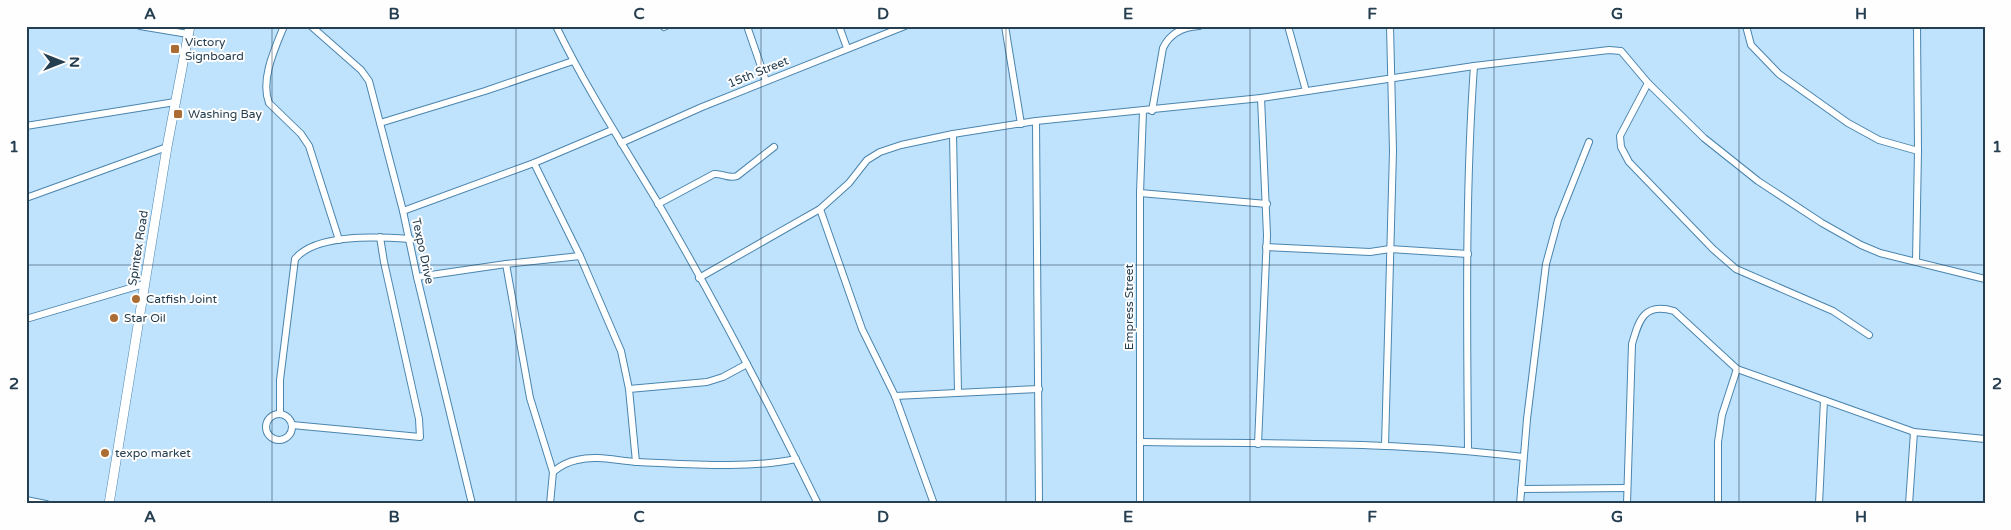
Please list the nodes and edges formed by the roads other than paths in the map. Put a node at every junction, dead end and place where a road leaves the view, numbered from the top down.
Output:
1 (140, 26) edge
2 (284, 26) edge
3 (311, 26) edge
4 (556, 26) edge
5 (748, 26) edge
6 (839, 26) edge
7 (905, 26) edge
8 (1005, 26) edge
9 (1193, 26) edge
10 (1199, 26) edge
11 (1288, 26) edge
12 (1390, 26) edge
13 (1746, 26) edge
14 (1917, 26) edge
15 (189, 30) edge
16 (847, 48) junction
17 (573, 61) junction
18 (1474, 66) junction
19 (1391, 79) junction
20 (766, 80) junction
21 (1648, 83) junction
22 (1306, 91) junction
23 (1262, 98) junction
24 (175, 102) junction
25 (1143, 111) junction
26 (1152, 111) junction
27 (1036, 121) junction
28 (380, 123) junction
29 (1021, 124) junction
30 (26, 126) edge
31 (612, 130) junction
32 (953, 134) junction
33 (1589, 142) dead end
34 (621, 143) junction
35 (167, 147) junction
36 (774, 147) dead end
37 (1918, 151) junction
38 (534, 164) junction
39 (1140, 193) junction
40 (26, 198) edge
41 (658, 204) junction
42 (1267, 204) junction
43 (820, 209) junction
44 (403, 210) junction
45 (380, 237) junction
46 (410, 239) junction
47 (340, 240) junction
48 (1266, 247) junction
49 (1390, 250) junction
50 (1468, 254) junction
51 (580, 256) junction
52 (1916, 262) junction
53 (506, 264) junction
54 (417, 277) junction
55 (699, 278) junction
56 (1985, 279) edge
57 (144, 284) junction
58 (26, 319) edge
59 (1870, 335) dead end
60 (747, 364) junction
61 (1737, 368) junction
62 (629, 388) junction
63 (1039, 389) junction
64 (958, 392) junction
65 (894, 396) junction
66 (1824, 400) junction
67 (280, 413) junction
68 (292, 425) junction
69 (1914, 432) junction
70 (1985, 439) edge
71 (1142, 442) junction
72 (1258, 444) junction
73 (1385, 446) junction
74 (1468, 450) junction
75 (1523, 457) junction
76 (796, 460) junction
77 (636, 462) junction
78 (553, 472) junction
79 (1627, 488) junction
80 (1521, 489) junction
81 (26, 500) edge
82 (46, 504) edge
83 (109, 504) edge
84 (472, 504) edge
85 (550, 504) edge
86 (818, 504) edge
87 (934, 504) edge
88 (1039, 504) edge
89 (1140, 504) edge
90 (1520, 504) edge
91 (1627, 504) edge
92 (1718, 504) edge
93 (1819, 504) edge
94 (1909, 504) edge

1 - 15 street
2 - 47 street
3 - 28 street, Texpo Drive
4 - 17 street
5 - 20 street
6 - 16 street
7 - 16 street, 15th Street
8 - 29 street
9 - 10 street
9 - 26 street
11 - 22 street
12 - 19 street
13 - 37 street
14 - 37 street
15 - 24 main road, Spintex Road
16 - 20 street, 15th Street
17 - 28 street
17 - 31 street
18 - 19 street
18 - 21 street
18 - 50 street
19 - 22 street
19 - 49 street
20 - 34 street, 15th Street
21 - 52 street
21 - 59 street
22 - 23 street
23 - 26 street
23 - 42 street
24 - 30 street
24 - 35 main road, Spintex Road
25 - 26 street
25 - 27 street
25 - 39 street, Empress Street
27 - 29 street
27 - 63 street
28 - 44 street, Texpo Drive
29 - 32 street
31 - 34 street
31 - 38 street
32 - 43 street
32 - 64 street
33 - 75 street
34 - 41 street
35 - 40 street
35 - 57 main road, Spintex Road
36 - 41 street
37 - 52 street
38 - 44 street
38 - 51 street
39 - 42 street
39 - 71 street, Empress Street
41 - 55 street
42 - 48 street
43 - 55 street
43 - 65 street
44 - 46 street, Texpo Drive
45 - 46 street
45 - 47 street
45 - 68 street
46 - 54 street, Texpo Drive
47 - 67 street
48 - 49 street
48 - 72 street
49 - 50 street
49 - 73 street
50 - 74 street
51 - 53 street
51 - 62 street
52 - 56 street
53 - 54 street
53 - 78 street
54 - 84 street, Texpo Drive
55 - 60 street
57 - 58 street
57 - 83 main road, Spintex Road
60 - 62 street
60 - 76 street
61 - 66 street
61 - 79 street
61 - 92 street
62 - 77 street
63 - 64 street
63 - 88 street
64 - 65 street
65 - 87 street
66 - 69 street
66 - 93 street
67 - 68 street
67 - 68 street
69 - 70 street
69 - 94 street
71 - 72 street
71 - 89 street, Empress Street
72 - 73 street
73 - 74 street
74 - 75 street
75 - 80 street
76 - 77 street
76 - 86 street
77 - 78 street
78 - 85 street
79 - 80 street
79 - 91 street
80 - 90 street
81 - 82 street

